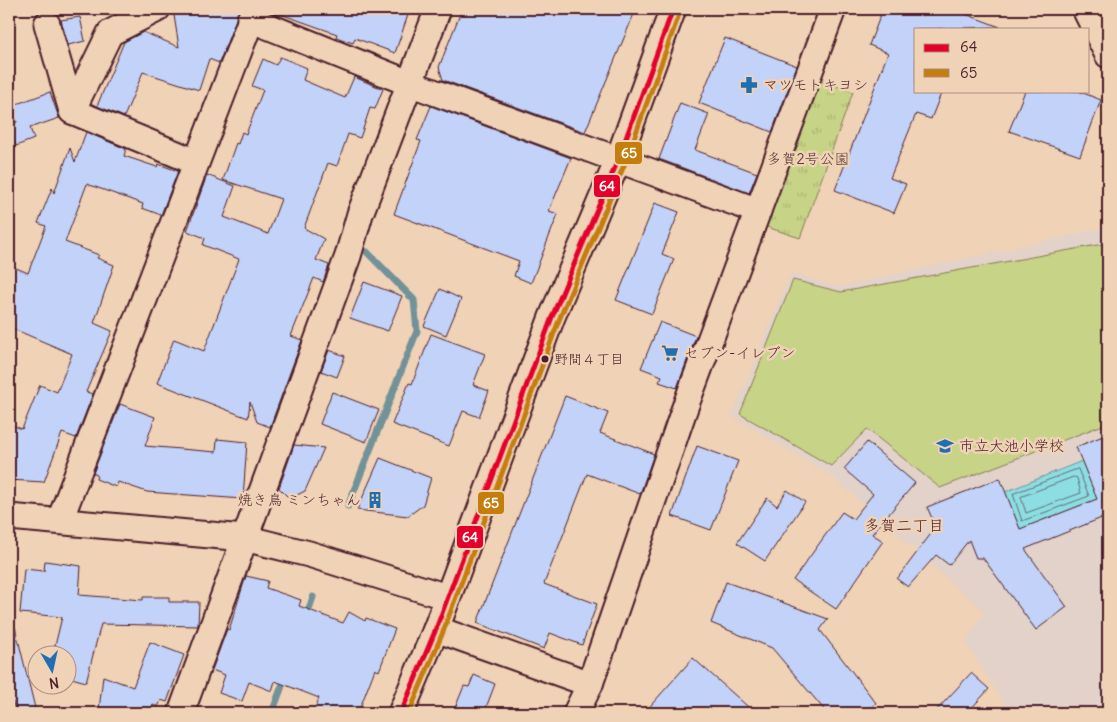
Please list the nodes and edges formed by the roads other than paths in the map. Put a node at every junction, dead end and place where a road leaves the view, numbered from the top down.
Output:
1 (157, 9) edge
2 (438, 9) edge
3 (673, 9) edge
4 (833, 9) edge
5 (1085, 9) edge
6 (252, 14) edge
7 (47, 24) dead end
8 (1108, 54) edge
9 (409, 83) junction
10 (72, 112) junction
11 (618, 160) junction
12 (196, 162) junction
13 (758, 211) junction
14 (9, 517) edge
15 (60, 520) junction
16 (244, 538) junction
17 (447, 597) junction
18 (436, 629) junction
19 (590, 684) junction
20 (181, 713) edge
21 (401, 713) edge
22 (576, 713) edge

1 - 10 street
2 - 9 street
3 - 11 street
4 - 13 street
5 - 8 street
6 - 9 street
6 - 12 street
7 - 10 street
9 - 11 street
9 - 16 street
10 - 12 street
11 - 13 street
11 - 17 street
12 - 15 street
13 - 19 street
14 - 15 street
15 - 16 street
16 - 17 street
16 - 20 street
17 - 18 street
18 - 19 street
18 - 21 street
19 - 22 street

